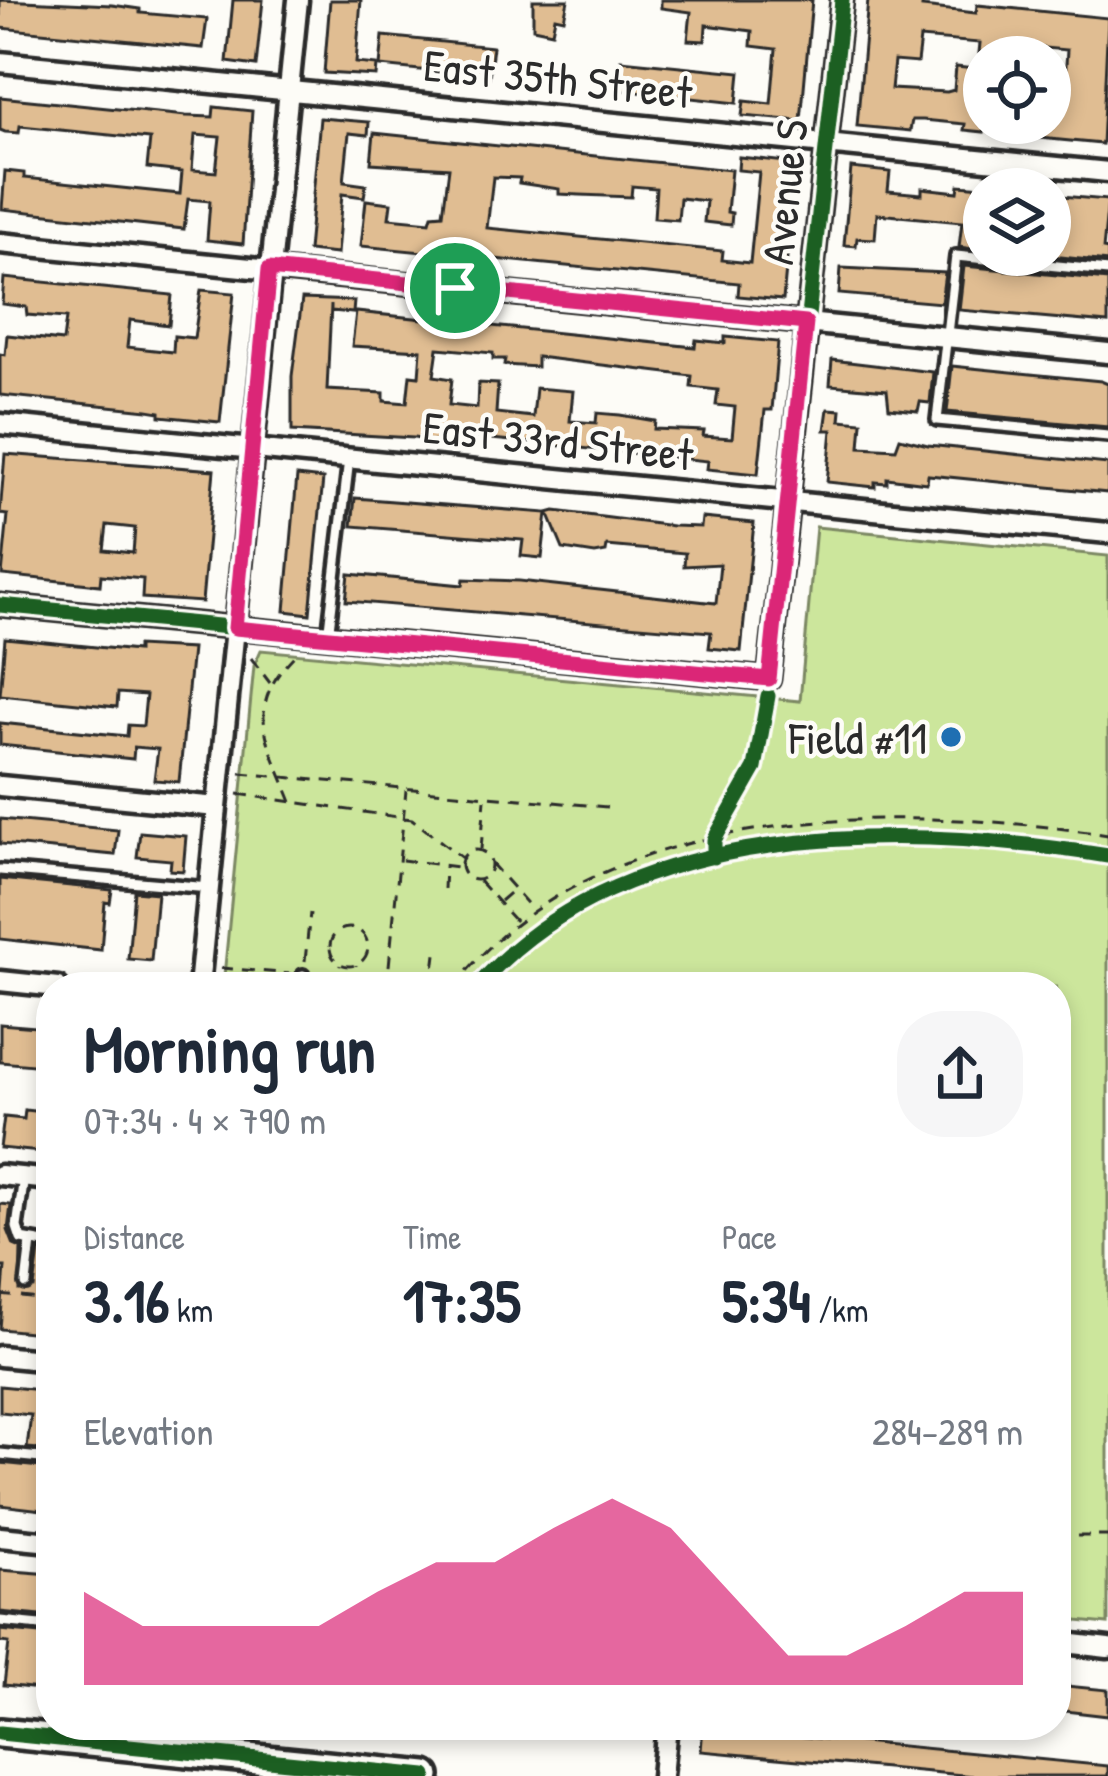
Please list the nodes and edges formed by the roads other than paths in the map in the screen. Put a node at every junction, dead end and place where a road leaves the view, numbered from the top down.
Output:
1 (298, 0) edge
2 (842, 0) edge
3 (0, 62) edge
4 (289, 90) junction
5 (826, 144) junction
6 (1108, 172) edge
7 (0, 243) edge
8 (269, 269) junction
9 (1108, 271) edge
10 (806, 323) junction
11 (944, 337) junction
12 (1108, 352) edge
13 (0, 424) edge
14 (1108, 436) edge
15 (254, 449) junction
16 (349, 459) junction
17 (788, 502) junction
18 (1108, 533) edge
19 (0, 605) edge
20 (235, 628) junction
21 (328, 637) junction
22 (0, 785) edge
23 (217, 807) junction
24 (0, 870) edge
25 (208, 889) junction
26 (200, 972) edge
27 (0, 981) edge
28 (36, 985) edge
29 (0, 1175) edge
30 (24, 1177) junction
31 (36, 1178) edge
32 (31, 1242) junction
33 (36, 1242) edge
34 (26, 1284) dead end
35 (0, 1356) edge
36 (36, 1360) edge
37 (0, 1454) edge
38 (36, 1458) edge
39 (0, 1538) edge
40 (36, 1541) edge
41 (0, 1621) edge
42 (36, 1625) edge
43 (1071, 1644) edge
44 (1108, 1648) edge
45 (0, 1732) edge
46 (36, 1733) edge
47 (146, 1740) edge
48 (666, 1740) edge
49 (288, 1770) edge
50 (426, 1776) edge
51 (662, 1776) edge

1 - 4 street
2 - 5 street, Avenue S
3 - 4 street, East 35th Street
4 - 5 street, East 35th Street
4 - 8 street
5 - 6 street, East 35th Street
5 - 10 street, Avenue S
7 - 8 street
8 - 10 street
8 - 15 street
9 - 11 lane
10 - 11 street
10 - 17 street, Avenue S
11 - 12 street
11 - 14 lane
13 - 15 street, East 33rd Street
15 - 16 street, East 33rd Street
15 - 20 street
16 - 17 street, East 33rd Street
16 - 21 lane
17 - 18 street, East 33rd Street
17 - 21 street, Avenue S
19 - 20 street
20 - 21 street
20 - 23 street
22 - 23 street
23 - 25 street
24 - 25 lane
25 - 26 street
27 - 28 street
29 - 30 street
30 - 31 street
30 - 32 lane
32 - 33 lane
32 - 34 lane
35 - 36 street
37 - 38 lane
39 - 40 street
41 - 42 lane
43 - 44 street
45 - 46 main road
47 - 49 main road
48 - 51 street
49 - 50 main road

